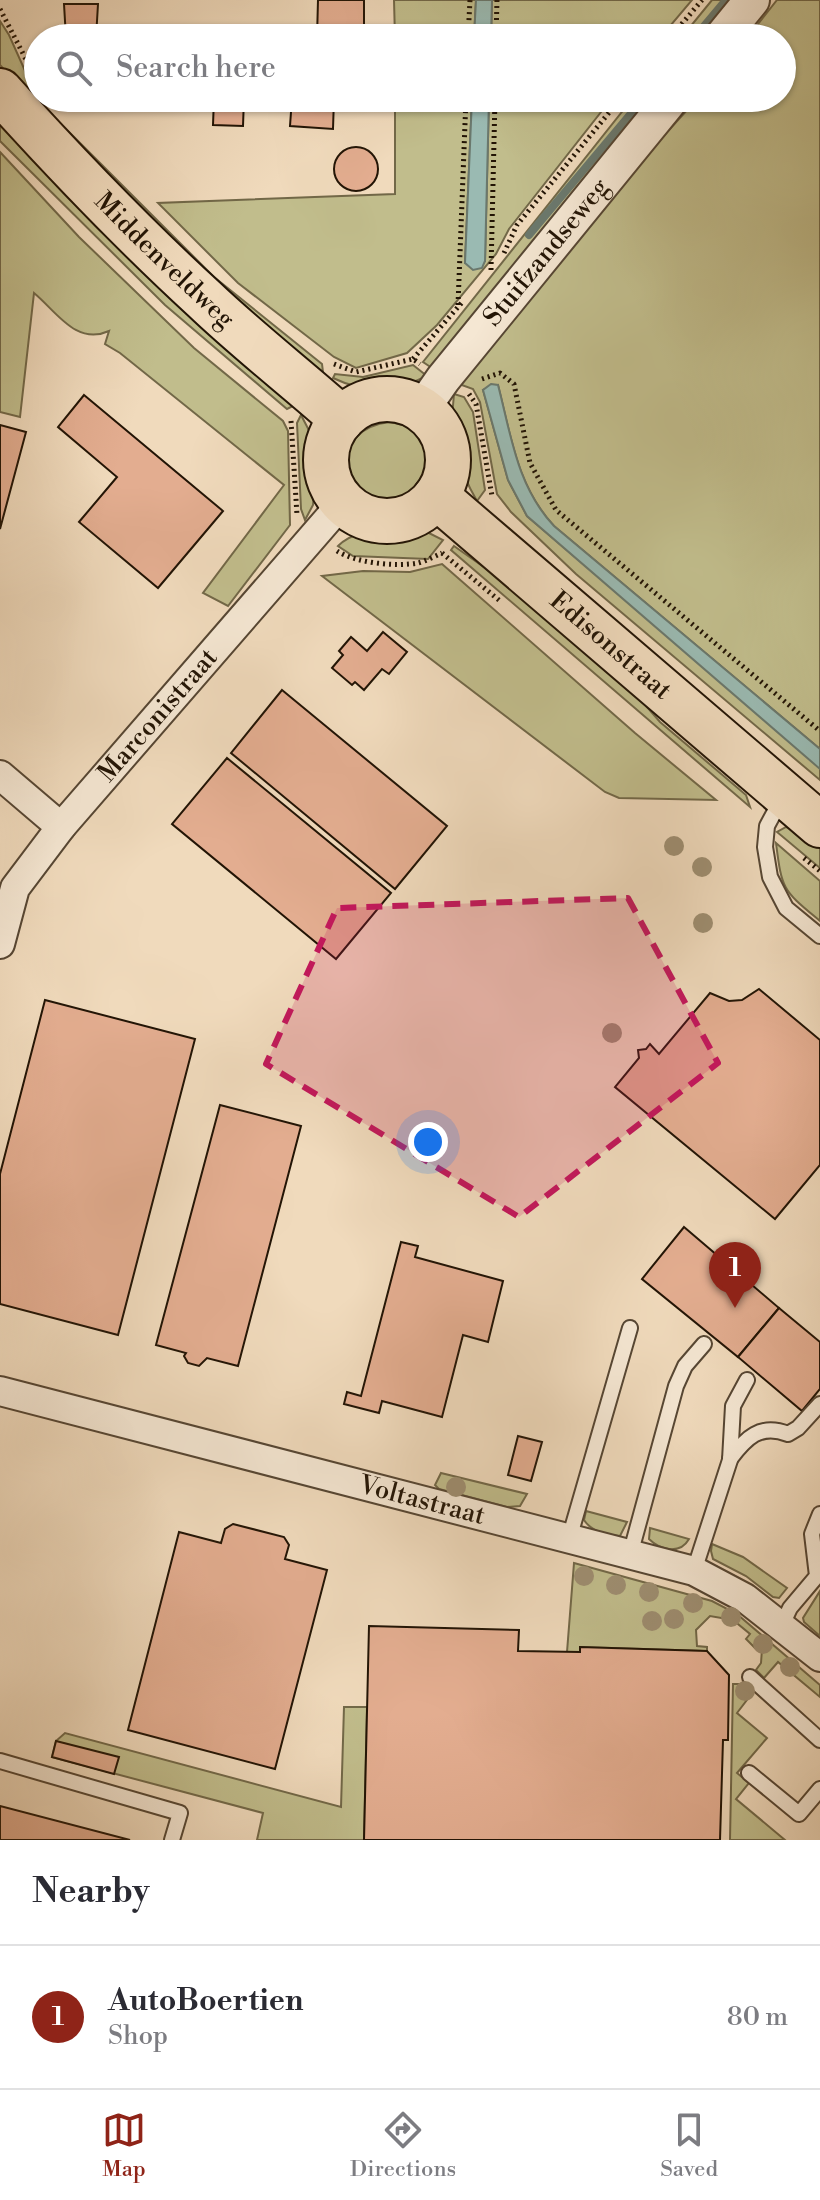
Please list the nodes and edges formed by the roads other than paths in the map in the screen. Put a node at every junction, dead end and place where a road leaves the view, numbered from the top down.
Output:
1 (752, 0) edge
2 (732, 24) edge
3 (0, 91) edge
4 (661, 112) edge
5 (422, 409) junction
6 (342, 419) junction
7 (436, 496) junction
8 (343, 502) junction
9 (0, 775) edge
10 (784, 795) junction
11 (820, 825) edge
12 (61, 827) junction
13 (820, 936) edge
14 (0, 944) edge
15 (630, 1328) dead end
16 (704, 1344) dead end
17 (747, 1380) dead end
18 (0, 1391) edge
19 (820, 1404) edge
20 (730, 1460) junction
21 (820, 1514) edge
22 (569, 1539) junction
23 (630, 1555) junction
24 (694, 1571) junction
25 (782, 1625) junction
26 (820, 1657) edge
27 (750, 1677) dead end
28 (820, 1740) edge
29 (0, 1761) edge
30 (749, 1773) dead end
31 (820, 1789) edge
32 (172, 1840) edge

1 - 2 street
3 - 6 main road, Middenveldweg
4 - 5 street, Stuifzandseweg
5 - 6 main road
5 - 7 main road
6 - 8 main road
7 - 8 main road
7 - 10 main road, Edisonstraat
8 - 12 street, Marconistraat
9 - 12 street
10 - 11 main road, Edisonstraat
10 - 13 lane
12 - 14 street, Marconistraat
15 - 22 lane
16 - 23 lane
17 - 20 lane
18 - 22 street, Voltastraat
19 - 20 lane
20 - 24 lane
21 - 25 lane
22 - 23 street, Voltastraat
23 - 24 street, Voltastraat
24 - 25 street, Voltastraat
25 - 26 street, Voltastraat
27 - 28 lane
29 - 32 lane
30 - 31 lane

